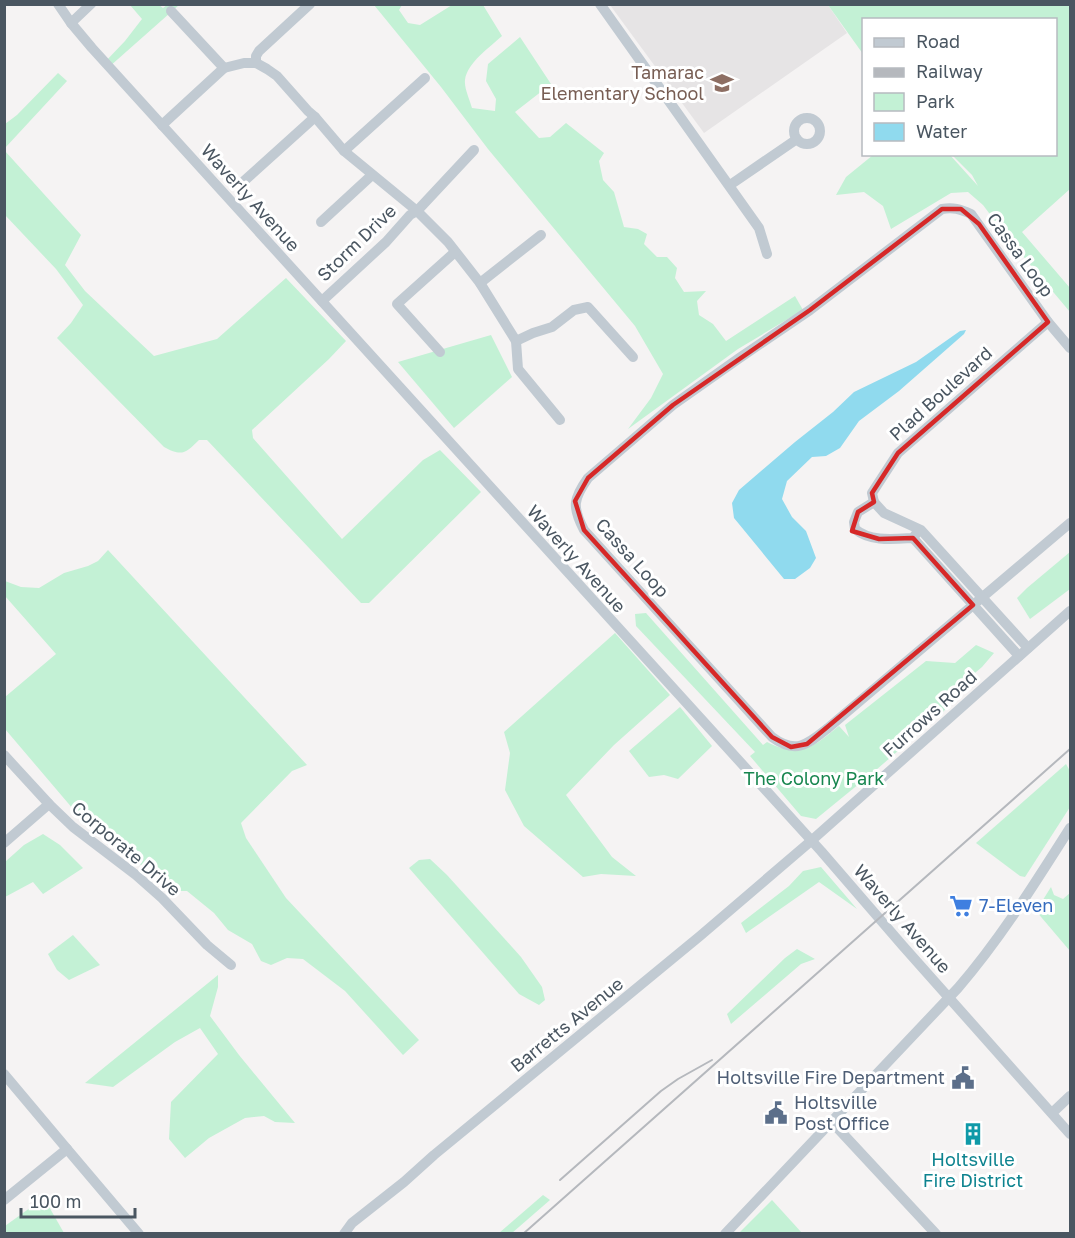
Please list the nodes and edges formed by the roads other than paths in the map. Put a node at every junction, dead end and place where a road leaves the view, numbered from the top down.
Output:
1 (58, 4) edge
2 (91, 4) edge
3 (310, 4) edge
4 (600, 4) edge
5 (171, 11) dead end
6 (71, 23) junction
7 (256, 63) junction
8 (224, 68) junction
9 (425, 78) dead end
10 (315, 117) junction
11 (162, 125) junction
12 (797, 139) dead end
13 (474, 150) dead end
14 (344, 151) junction
15 (372, 175) junction
16 (244, 181) dead end
17 (730, 185) junction
18 (417, 211) junction
19 (321, 222) dead end
20 (541, 235) dead end
21 (455, 252) junction
22 (767, 254) dead end
23 (480, 283) junction
24 (322, 301) junction
25 (1048, 322) junction
26 (516, 341) junction
27 (1071, 348) edge
28 (440, 352) dead end
29 (633, 357) dead end
30 (560, 420) dead end
31 (874, 502) junction
32 (1071, 523) edge
33 (917, 534) junction
34 (982, 597) junction
35 (973, 605) junction
36 (1071, 610) edge
37 (1028, 648) junction
38 (1019, 657) junction
39 (4, 755) edge
40 (49, 804) junction
41 (1071, 828) edge
42 (811, 841) junction
43 (4, 843) edge
44 (231, 965) dead end
45 (949, 997) junction
46 (4, 1074) edge
47 (1071, 1096) edge
48 (1052, 1113) junction
49 (831, 1121) junction
50 (1071, 1134) edge
51 (67, 1149) junction
52 (4, 1200) edge
53 (139, 1233) edge
54 (344, 1233) edge
55 (725, 1233) edge
56 (936, 1233) edge

1 - 6 street, Waverly Avenue
2 - 6 street
3 - 7 street
4 - 17 street
5 - 8 street
6 - 11 street, Waverly Avenue
7 - 8 street
7 - 10 street, Storm Drive
8 - 11 street
9 - 14 street
10 - 14 street, Storm Drive
10 - 16 street
11 - 24 street, Waverly Avenue
12 - 17 street
13 - 18 street, Storm Drive
14 - 15 street, Storm Drive
15 - 18 street, Storm Drive
15 - 19 street
17 - 22 street
18 - 21 street, Storm Drive
18 - 24 street, Storm Drive
20 - 23 street
21 - 23 street, Storm Drive
21 - 28 street
23 - 26 street, Storm Drive
24 - 42 street, Waverly Avenue
25 - 27 street, Cassa Loop
25 - 31 street, Plad Boulevard
25 - 35 street, Cassa Loop
26 - 29 street
26 - 30 street, Storm Drive
31 - 33 street
31 - 33 street
32 - 34 street, Cassa Loop
33 - 34 street
33 - 35 street
34 - 35 street, Cassa Loop
34 - 37 street
35 - 38 street
36 - 37 street, Furrows Road
37 - 38 street, Furrows Road
38 - 42 street, Furrows Road
39 - 40 street, Corporate Drive
40 - 43 street
40 - 44 street, Corporate Drive
41 - 45 street
42 - 45 street, Waverly Avenue
42 - 54 street, Barretts Avenue
45 - 48 street, Waverly Avenue
45 - 49 street
46 - 51 street
47 - 48 street
48 - 50 street, Waverly Avenue
49 - 55 street
49 - 56 street
51 - 52 street
51 - 53 street

